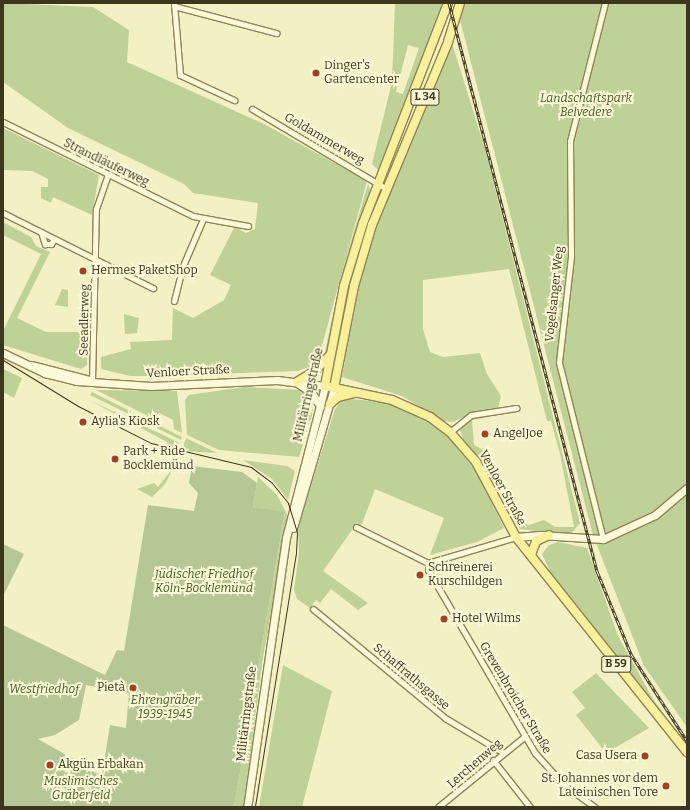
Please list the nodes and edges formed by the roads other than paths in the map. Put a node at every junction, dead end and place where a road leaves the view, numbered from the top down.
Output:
1 (448, 3) edge
2 (460, 3) edge
3 (605, 3) edge
4 (174, 5) edge
5 (276, 33) dead end
6 (234, 100) dead end
7 (252, 109) dead end
8 (3, 122) edge
9 (108, 174) junction
10 (376, 183) junction
11 (385, 188) junction
12 (3, 213) edge
13 (203, 218) junction
14 (248, 226) dead end
15 (41, 232) junction
16 (54, 239) junction
17 (95, 260) junction
18 (153, 288) dead end
19 (174, 301) dead end
20 (3, 353) edge
21 (331, 353) junction
22 (92, 381) junction
23 (297, 382) junction
24 (325, 386) junction
25 (334, 388) junction
26 (361, 392) junction
27 (330, 404) junction
28 (320, 406) junction
29 (516, 408) dead end
30 (450, 432) junction
31 (687, 488) edge
32 (356, 527) dead end
33 (549, 535) junction
34 (516, 537) junction
35 (603, 539) junction
36 (287, 547) junction
37 (531, 555) junction
38 (428, 563) junction
39 (312, 609) dead end
40 (525, 736) junction
41 (502, 752) junction
42 (687, 752) edge
43 (493, 760) junction
44 (247, 807) edge
45 (438, 807) edge
46 (530, 807) edge
47 (595, 807) edge

1 - 10 main road, Militärringstraße / L 34
2 - 11 main road, Militärringstraße / L 34
3 - 35 street, Vogelsanger Weg
4 - 5 street
4 - 6 street
7 - 10 street, Goldammerweg
8 - 9 street, Strandläuferweg
9 - 13 street, Strandläuferweg
9 - 17 street, Seeadlerweg
10 - 11 street, Goldammerweg
10 - 21 main road, Militärringstraße / L 34
11 - 25 main road, Militärringstraße / L 34
12 - 15 street
13 - 14 street, Strandläuferweg
13 - 19 street
15 - 16 street
15 - 16 street
16 - 17 street
17 - 18 street
17 - 22 street, Seeadlerweg
20 - 22 main road, Venloer Straße
21 - 23 main road
21 - 24 main road, Militärringstraße / L 34
22 - 23 main road, Venloer Straße
23 - 24 main road, Venloer Straße
23 - 28 main road
24 - 25 main road, Venloer Straße / B 59
24 - 28 main road, Militärringstraße / L 34
25 - 26 main road, Venloer Straße / B 59
25 - 27 main road, L 34
26 - 27 main road
26 - 30 main road, Venloer Straße / B 59
27 - 36 main road, L 34
28 - 36 main road, Militärringstraße / L 34
29 - 30 street
30 - 34 main road, Venloer Straße / B 59
31 - 35 main road
32 - 38 street
33 - 34 main road
33 - 35 main road
33 - 37 main road
34 - 37 main road, Venloer Straße / B 59
34 - 38 street
36 - 44 main road, Militärringstraße / L 34
37 - 42 main road, Venloer Straße / B 59
38 - 40 street, Grevenbroicher Straße
39 - 41 street, Schaffrathsgasse
40 - 41 street, Lerchenweg
40 - 47 street, Grevenbroicher Straße
41 - 43 street, Lerchenweg
43 - 45 street, Lerchenweg
43 - 46 street

